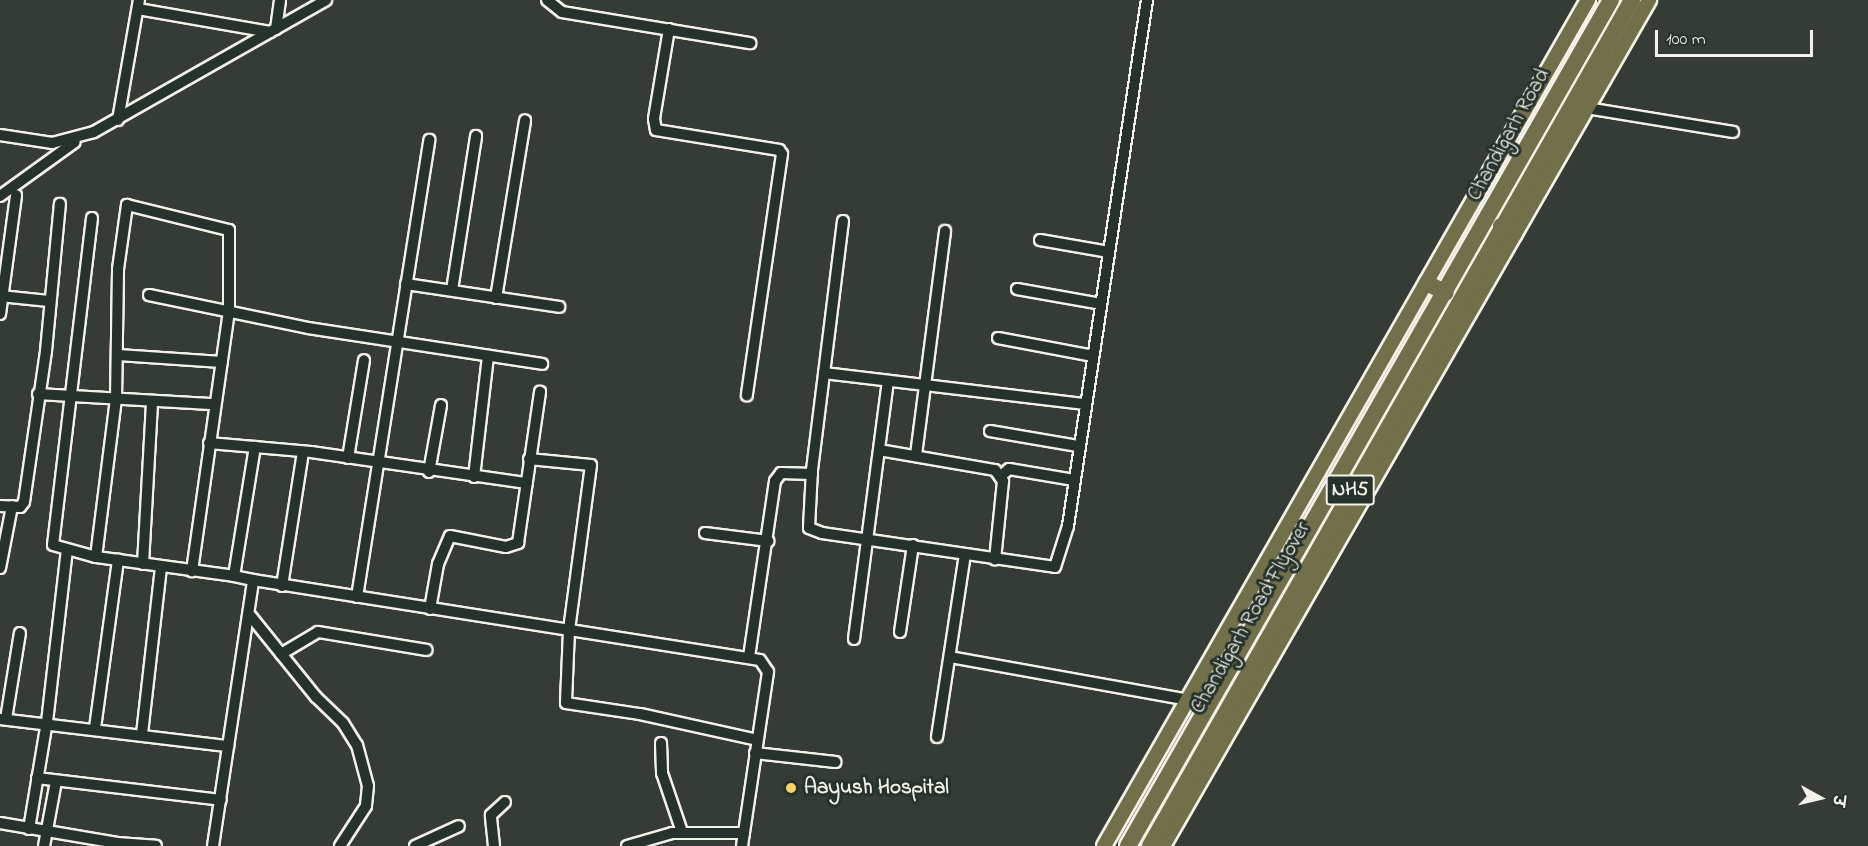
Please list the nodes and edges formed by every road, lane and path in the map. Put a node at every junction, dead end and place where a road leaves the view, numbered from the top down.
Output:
1 (280, 0) edge
2 (326, 0) edge
3 (547, 0) edge
4 (1147, 0) edge
5 (1588, 0) edge
6 (1611, 0) edge
7 (1632, 0) edge
8 (1649, 0) edge
9 (138, 4) edge
10 (669, 29) junction
11 (273, 31) junction
12 (750, 43) dead end
13 (1587, 108) junction
14 (118, 120) junction
15 (525, 120) dead end
16 (1733, 132) dead end
17 (0, 135) edge
18 (476, 136) dead end
19 (80, 138) junction
20 (429, 140) dead end
21 (16, 195) dead end
22 (0, 196) edge
23 (60, 204) dead end
24 (92, 218) dead end
25 (843, 221) dead end
26 (1508, 230) junction
27 (945, 231) dead end
28 (1040, 240) dead end
29 (1109, 252) junction
30 (1427, 283) junction
31 (406, 284) junction
32 (1017, 289) dead end
33 (452, 290) junction
34 (1446, 293) junction
35 (149, 295) dead end
36 (2, 296) edge
37 (496, 298) junction
38 (49, 301) junction
39 (1101, 304) junction
40 (559, 307) dead end
41 (229, 311) junction
42 (0, 314) edge
43 (998, 338) dead end
44 (394, 340) junction
45 (118, 355) junction
46 (488, 356) junction
47 (1093, 356) junction
48 (363, 360) dead end
49 (222, 362) junction
50 (542, 364) dead end
51 (824, 373) junction
52 (888, 382) junction
53 (926, 386) junction
54 (540, 392) dead end
55 (38, 394) junction
56 (747, 395) dead end
57 (71, 396) junction
58 (116, 399) junction
59 (152, 401) junction
60 (214, 404) junction
61 (1085, 404) junction
62 (441, 405) dead end
63 (990, 431) dead end
64 (209, 443) junction
65 (1078, 446) junction
66 (255, 447) junction
67 (879, 450) junction
68 (303, 452) junction
69 (916, 454) junction
70 (348, 458) junction
71 (529, 459) junction
72 (376, 463) junction
73 (429, 472) junction
74 (812, 474) junction
75 (474, 477) junction
76 (1000, 477) junction
77 (1074, 480) junction
78 (527, 483) junction
79 (6, 506) edge
80 (705, 533) dead end
81 (866, 539) junction
82 (768, 541) junction
83 (913, 545) junction
84 (67, 550) junction
85 (965, 555) junction
86 (96, 557) junction
87 (118, 560) junction
88 (995, 560) junction
89 (143, 564) junction
90 (0, 566) edge
91 (161, 567) junction
92 (192, 571) junction
93 (234, 576) junction
94 (253, 580) junction
95 (282, 586) junction
96 (357, 597) junction
97 (430, 609) junction
98 (249, 614) junction
99 (569, 630) junction
100 (900, 632) dead end
101 (20, 633) dead end
102 (854, 639) dead end
103 (427, 650) dead end
104 (281, 654) junction
105 (749, 657) junction
106 (950, 657) junction
107 (1188, 700) junction
108 (3, 719) edge
109 (47, 722) junction
110 (95, 728) junction
111 (142, 734) junction
112 (937, 737) dead end
113 (757, 740) junction
114 (661, 743) dead end
115 (228, 746) junction
116 (755, 753) junction
117 (835, 762) dead end
118 (37, 778) junction
119 (56, 781) junction
120 (221, 800) junction
121 (505, 802) dead end
122 (0, 823) edge
123 (459, 826) dead end
124 (29, 829) junction
125 (46, 831) junction
126 (681, 832) junction
127 (744, 833) junction
128 (44, 846) edge
129 (156, 846) edge
130 (213, 846) edge
131 (340, 846) edge
132 (416, 846) edge
133 (494, 846) edge
134 (627, 846) edge
135 (742, 846) edge
136 (1104, 846) edge
137 (1128, 846) edge
138 (1149, 846) edge
139 (1163, 846) edge

1 - 11 street
2 - 11 street
3 - 10 street
4 - 29 street
5 - 30 main road
6 - 34 highway, Chandigarh Road / NH5
7 - 26 highway, NH5
8 - 13 main road
9 - 11 street
9 - 14 street
10 - 12 street
10 - 56 street
11 - 14 street
13 - 16 street
13 - 26 main road
14 - 19 street
15 - 37 street
17 - 19 street
18 - 33 street
19 - 22 street
20 - 31 street
21 - 36 street
23 - 38 street
24 - 57 street
25 - 51 street
26 - 138 highway, Chandigarh Road Flyover / NH5
26 - 139 main road
27 - 53 street
28 - 29 street
29 - 39 street
30 - 34 highway
30 - 107 main road
31 - 33 street
31 - 44 street
32 - 39 street
33 - 37 street
34 - 137 highway, Chandigarh Road Flyover / NH5
35 - 41 street
36 - 38 street
36 - 42 street
37 - 40 street
38 - 55 street
39 - 47 street
41 - 44 street
41 - 45 street
41 - 49 street
43 - 47 street
44 - 46 street
44 - 72 street
45 - 49 street
45 - 58 street
46 - 50 street
46 - 75 street
47 - 61 street
48 - 70 street
49 - 60 street
51 - 52 street
51 - 74 street
52 - 53 street
52 - 67 street
53 - 61 street
53 - 69 street
54 - 71 street
55 - 57 street
55 - 79 street
57 - 58 street
57 - 84 street
58 - 59 street
58 - 86 street
59 - 60 street
59 - 89 street
60 - 64 street
61 - 65 street
62 - 73 street
63 - 65 street
64 - 66 street
64 - 92 street
65 - 77 street
66 - 68 street
66 - 93 street
67 - 69 street
67 - 81 street
68 - 70 street
68 - 95 street
69 - 76 street
70 - 72 street
71 - 78 street
71 - 99 street
72 - 73 street
72 - 96 street
73 - 75 street
74 - 81 street
74 - 82 street
75 - 78 street
76 - 77 street
76 - 88 street
77 - 88 street
78 - 97 street
79 - 90 street
80 - 82 street
81 - 83 street
81 - 102 street
82 - 105 street
83 - 85 street
83 - 100 street
84 - 86 street
84 - 109 street
85 - 88 street
85 - 106 street
86 - 87 street
87 - 89 street
87 - 110 street
89 - 91 street
91 - 92 street
91 - 111 street
92 - 93 street
93 - 94 street
94 - 95 street
94 - 98 street
95 - 96 street
96 - 97 street
97 - 99 street
98 - 104 street
98 - 115 street
99 - 105 street
99 - 113 street
101 - 108 street
103 - 104 street
104 - 131 street
105 - 113 street
106 - 107 street
106 - 112 street
107 - 136 main road
108 - 109 street
109 - 110 street
109 - 118 street
110 - 111 street
111 - 115 street
113 - 116 street
114 - 126 street
115 - 120 street
116 - 117 street
116 - 127 street
118 - 119 street
118 - 124 street
119 - 120 street
119 - 125 street
120 - 130 street
121 - 133 street
122 - 124 street
123 - 132 street
124 - 125 street
125 - 128 street
125 - 129 street
126 - 127 street
126 - 134 street
127 - 135 street

